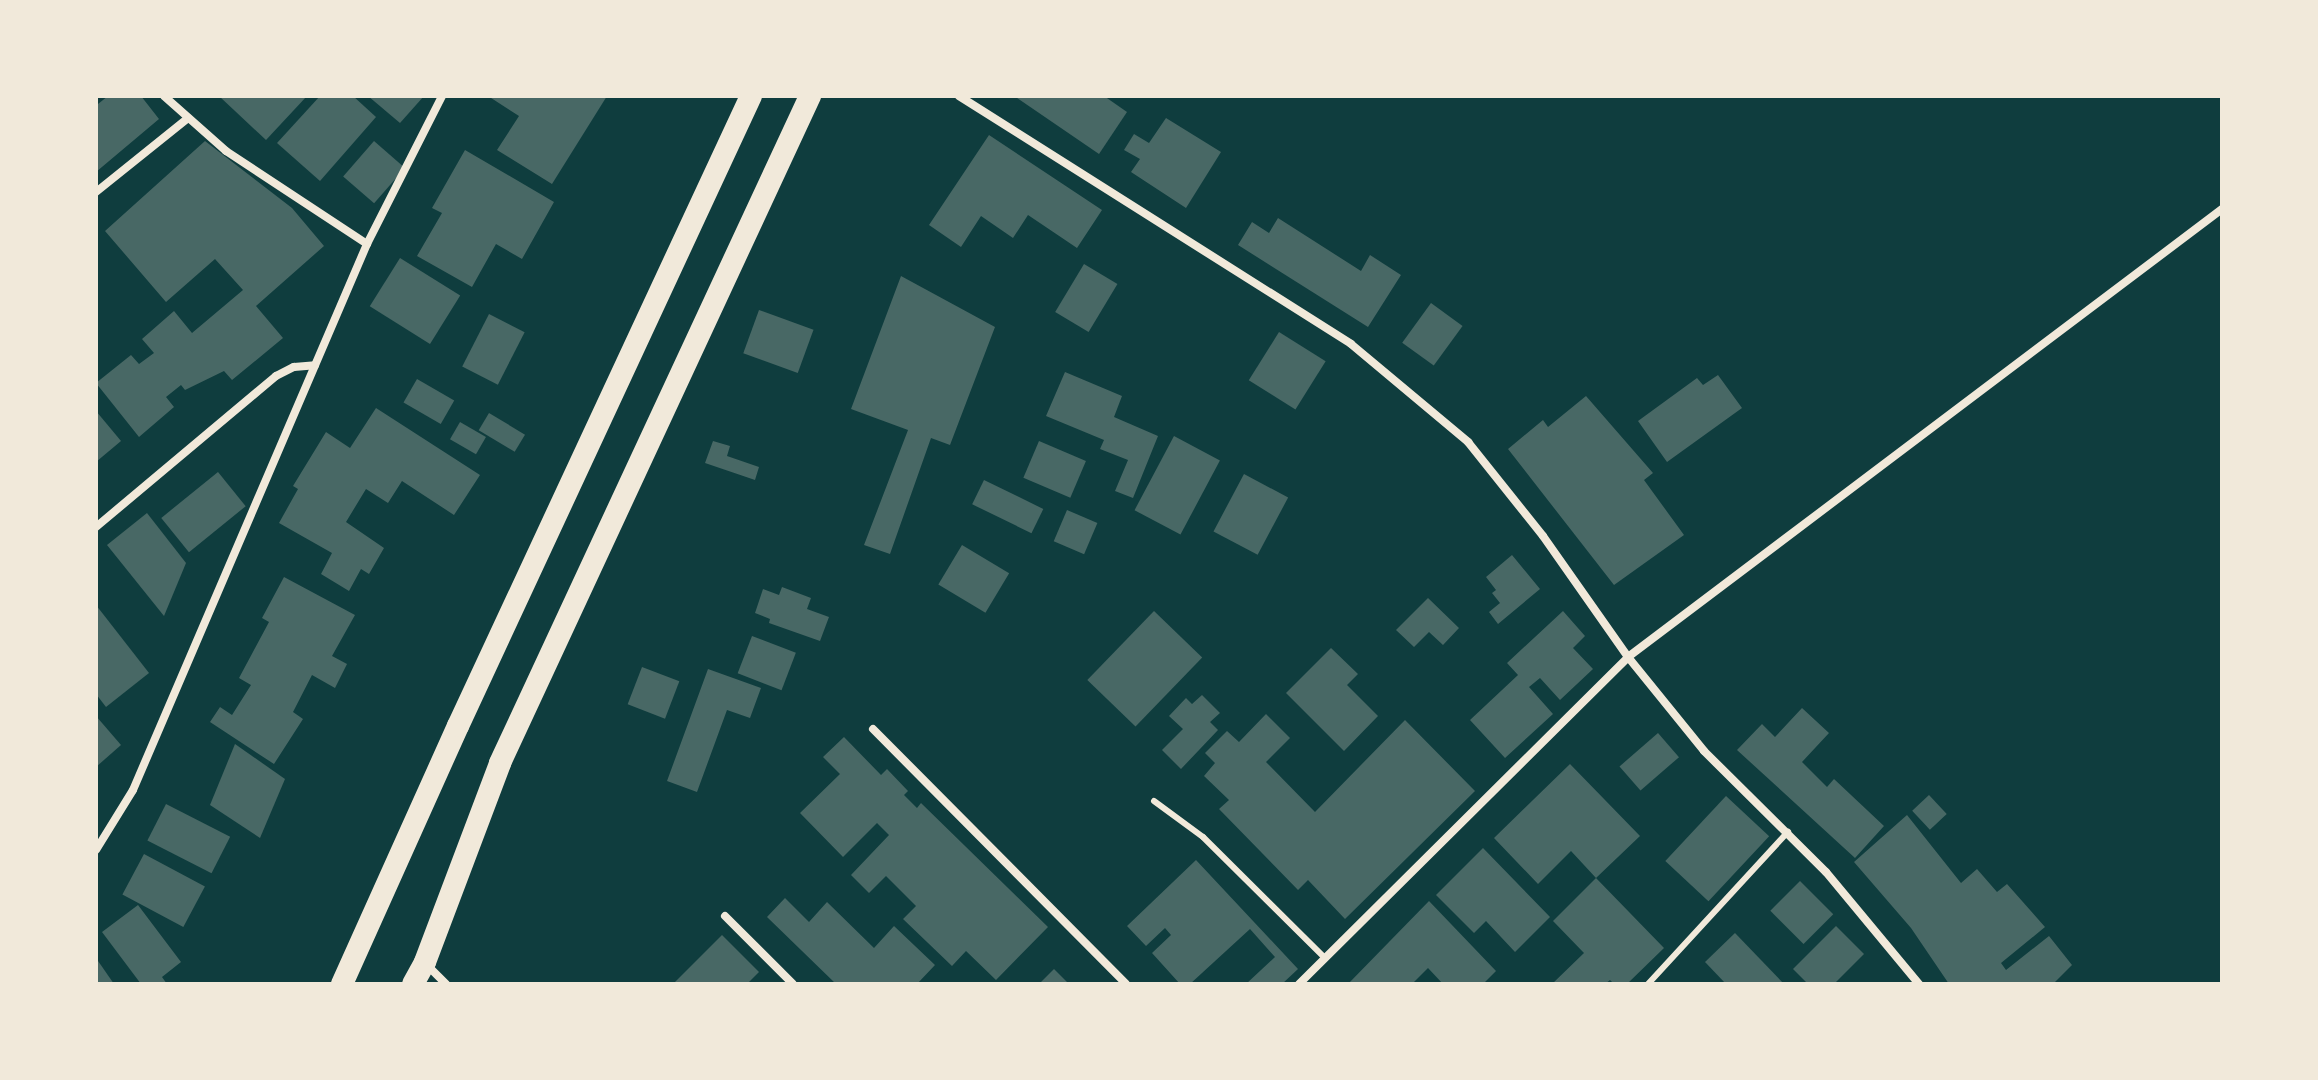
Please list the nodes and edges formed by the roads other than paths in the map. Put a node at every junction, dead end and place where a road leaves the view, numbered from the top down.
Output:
1 (164, 96) edge
2 (442, 96) edge
3 (751, 96) edge
4 (810, 96) edge
5 (959, 96) edge
6 (188, 118) junction
7 (96, 192) edge
8 (2222, 209) edge
9 (367, 244) junction
10 (315, 365) junction
11 (96, 527) edge
12 (1628, 657) junction
13 (873, 729) dead end
14 (1154, 801) dead end
15 (1788, 832) junction
16 (96, 850) edge
17 (725, 916) dead end
18 (1325, 958) junction
19 (425, 962) junction
20 (342, 984) edge
21 (413, 984) edge
22 (446, 984) edge
23 (793, 984) edge
24 (1126, 984) edge
25 (1299, 984) edge
26 (1648, 984) edge
27 (1919, 984) edge

1 - 6 street
2 - 9 street
3 - 20 highway
4 - 19 highway
5 - 12 street
6 - 7 street
6 - 9 street
8 - 12 street
9 - 10 street
10 - 11 street
10 - 16 street
12 - 15 street
12 - 18 street
13 - 24 street
14 - 18 lane
15 - 26 lane
15 - 27 street
17 - 23 street
18 - 25 street
19 - 21 highway
19 - 22 street

